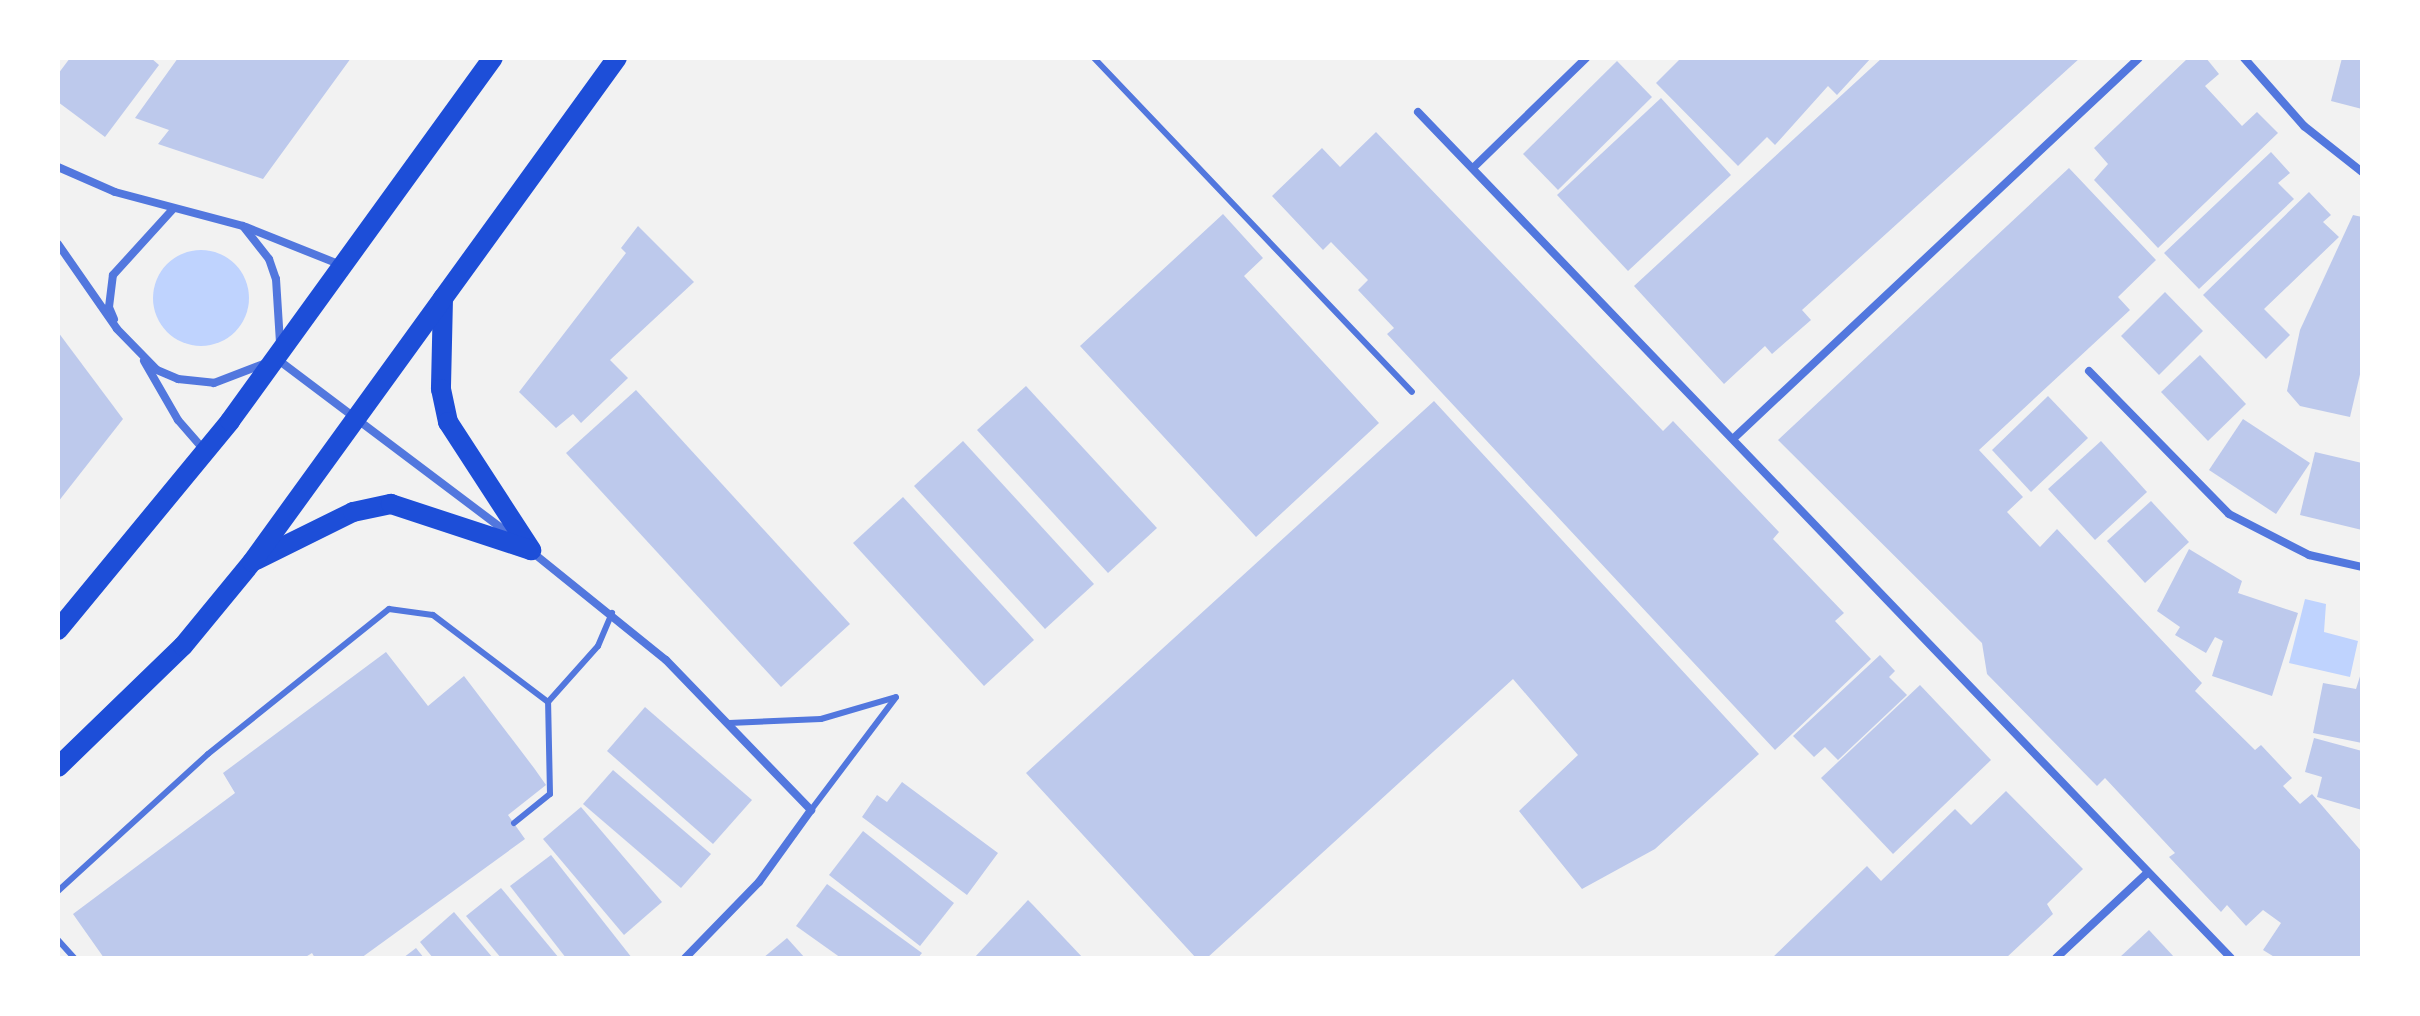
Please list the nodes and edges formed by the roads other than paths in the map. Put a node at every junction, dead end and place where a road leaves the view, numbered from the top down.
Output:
1 (493, 58) edge
2 (617, 58) edge
3 (1094, 58) edge
4 (1586, 58) edge
5 (2139, 58) edge
6 (2244, 58) edge
7 (1418, 112) dead end
8 (58, 167) edge
9 (1473, 168) junction
10 (2362, 172) edge
11 (173, 209) junction
12 (243, 226) junction
13 (58, 244) edge
14 (346, 267) junction
15 (443, 298) junction
16 (117, 329) junction
17 (142, 357) junction
18 (277, 359) junction
19 (2089, 371) dead end
20 (1412, 392) dead end
21 (358, 418) junction
22 (1734, 438) junction
23 (205, 452) junction
24 (531, 550) junction
25 (252, 562) junction
26 (2362, 567) edge
27 (612, 613) junction
28 (58, 630) edge
29 (548, 702) junction
30 (729, 723) junction
31 (58, 767) edge
32 (811, 810) junction
33 (514, 823) dead end
34 (2147, 873) junction
35 (58, 891) edge
36 (58, 940) edge
37 (74, 958) edge
38 (685, 958) edge
39 (2056, 958) edge
40 (2231, 958) edge

1 - 14 main road
2 - 15 main road
3 - 20 lane
4 - 9 street
5 - 22 street
6 - 10 street
7 - 9 street
8 - 11 street
9 - 22 street
11 - 12 street
11 - 16 street
12 - 14 street
12 - 18 street
13 - 16 street
14 - 18 main road
15 - 21 main road
15 - 24 main road
16 - 17 street
17 - 18 street
17 - 23 street
18 - 21 street
18 - 23 main road
19 - 26 street
21 - 24 street
21 - 25 main road
22 - 34 street
23 - 28 main road
24 - 25 main road
24 - 27 street
25 - 31 main road
27 - 29 lane
27 - 30 street
29 - 33 lane
29 - 35 lane
30 - 32 street
30 - 32 lane
32 - 38 street
34 - 39 street
34 - 40 street
36 - 37 lane

